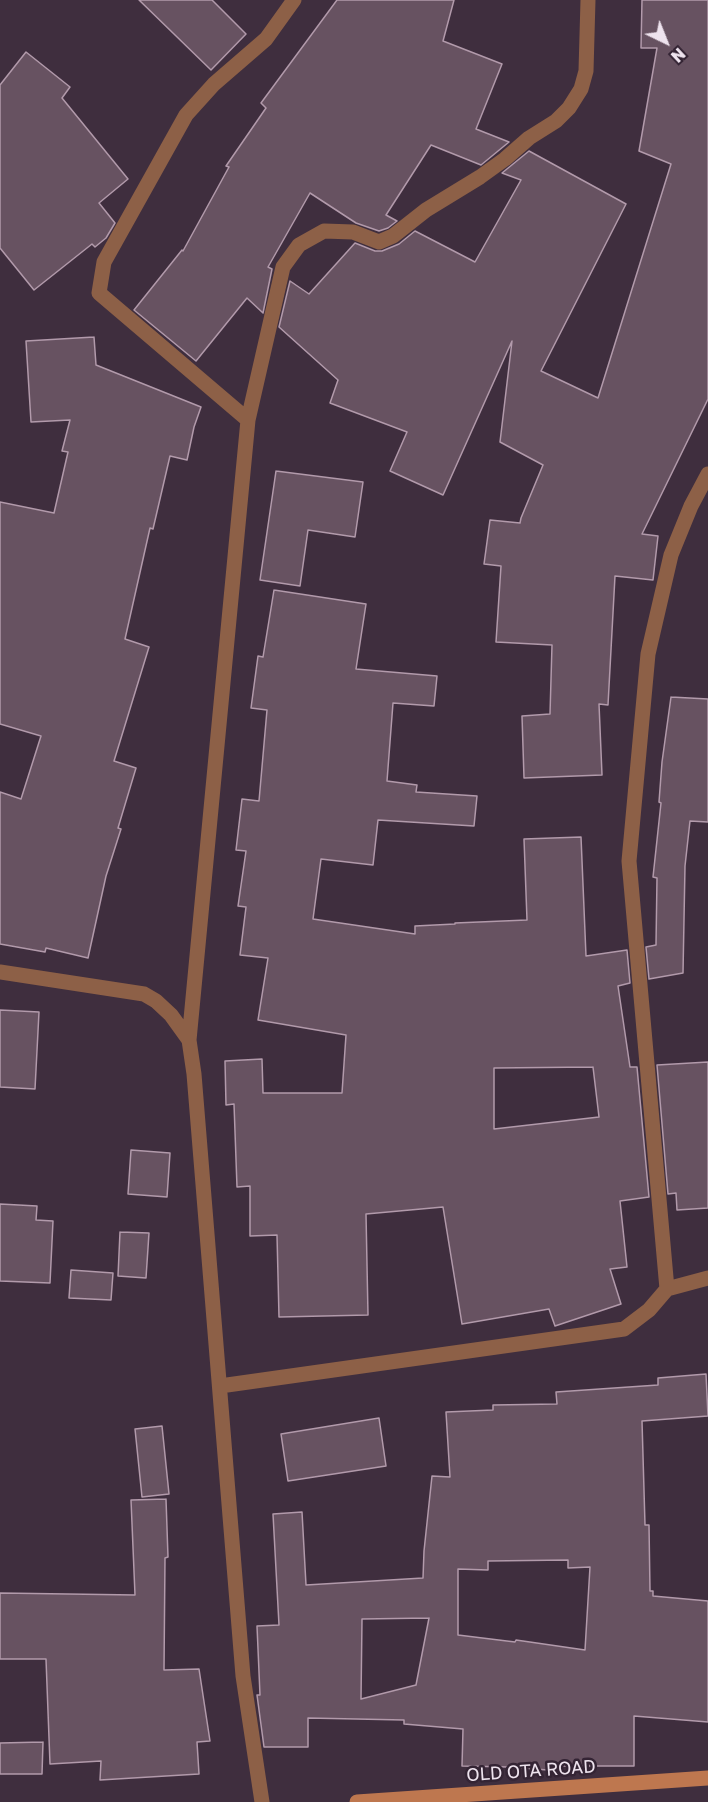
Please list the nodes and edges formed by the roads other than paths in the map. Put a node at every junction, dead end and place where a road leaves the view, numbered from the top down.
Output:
1 (294, 0) edge
2 (588, 0) edge
3 (248, 420) junction
4 (708, 474) edge
5 (0, 972) edge
6 (189, 1040) junction
7 (708, 1278) edge
8 (667, 1290) junction
9 (220, 1386) junction
10 (708, 1778) edge
11 (262, 1802) edge
12 (357, 1802) edge

1 - 3 street
2 - 3 street
3 - 6 street
4 - 8 street
5 - 6 street
6 - 9 street
7 - 8 street
8 - 9 street
9 - 11 street
10 - 12 street, OLD OTA ROAD

